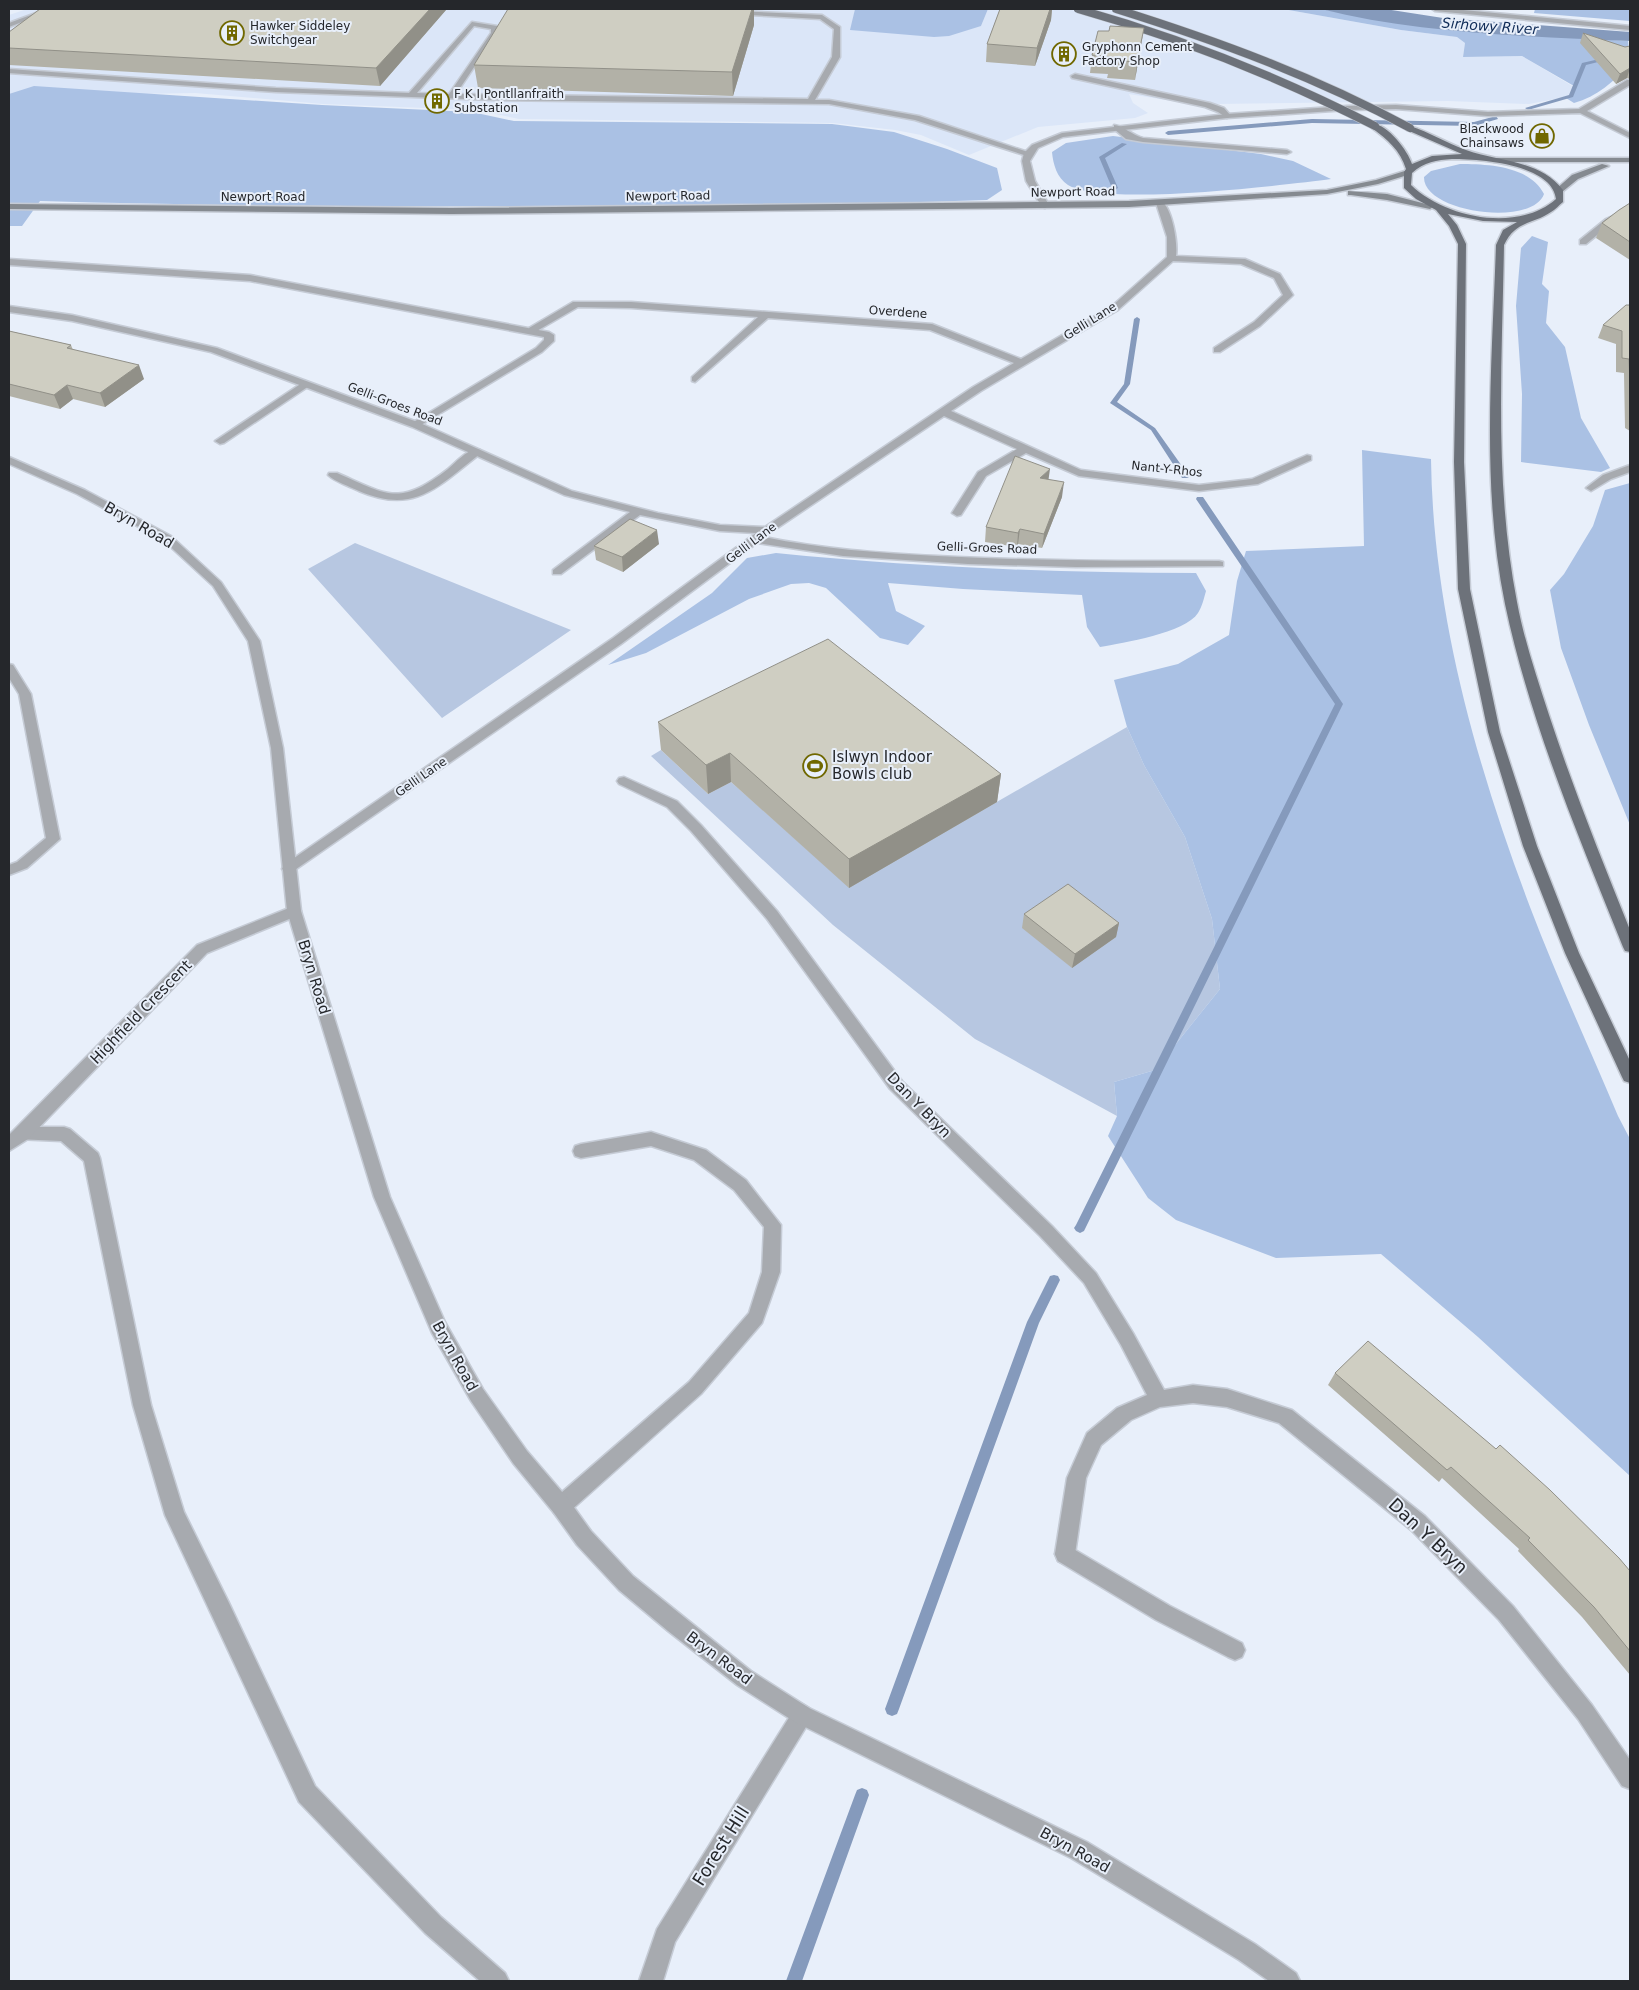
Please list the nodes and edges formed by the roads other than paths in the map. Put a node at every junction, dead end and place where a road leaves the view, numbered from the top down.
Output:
1 (53, 9) edge
2 (1078, 9) edge
3 (1116, 9) edge
4 (1435, 9) edge
5 (730, 13) edge
6 (9, 25) edge
7 (1630, 28) edge
8 (9, 71) edge
9 (1074, 76) dead end
10 (1630, 82) edge
11 (411, 95) junction
12 (451, 96) junction
13 (810, 102) junction
14 (1581, 111) junction
15 (1226, 116) junction
16 (1117, 128) junction
17 (1630, 136) edge
18 (1287, 152) dead end
19 (1027, 153) junction
20 (1481, 158) junction
21 (1497, 160) junction
22 (1630, 160) edge
23 (1618, 162) junction
24 (1409, 171) junction
25 (1559, 190) junction
26 (1327, 192) junction
27 (1160, 203) junction
28 (1045, 205) junction
29 (9, 207) edge
30 (1435, 208) junction
31 (1630, 210) edge
32 (1530, 217) junction
33 (1583, 242) dead end
34 (1171, 258) junction
35 (9, 262) edge
36 (9, 309) edge
37 (766, 315) junction
38 (532, 330) junction
39 (1217, 350) dead end
40 (1022, 363) junction
41 (695, 379) dead end
42 (305, 384) junction
43 (944, 412) junction
44 (416, 425) junction
45 (220, 441) dead end
46 (1025, 449) junction
47 (476, 452) junction
48 (1306, 458) dead end
49 (9, 460) edge
50 (1630, 468) edge
51 (333, 475) dead end
52 (1591, 488) dead end
53 (638, 511) junction
54 (957, 513) dead end
55 (767, 530) junction
56 (756, 538) junction
57 (1219, 564) dead end
58 (558, 572) dead end
59 (9, 668) edge
60 (624, 781) dead end
61 (290, 868) junction
62 (9, 870) edge
63 (294, 911) junction
64 (1630, 947) edge
65 (1630, 1077) edge
66 (15, 1139) edge
67 (581, 1151) dead end
68 (1160, 1399) junction
69 (561, 1506) junction
70 (1235, 1650) dead end
71 (802, 1715) junction
72 (1630, 1778) edge
73 (497, 1981) edge
74 (651, 1981) edge
75 (1288, 1981) edge

1 - 6 street
2 - 24 main road, bridge
3 - 20 main road, bridge
4 - 7 street
5 - 13 street
8 - 11 street
9 - 15 street
10 - 14 street
11 - 12 street
11 - 12 street
12 - 13 street
13 - 19 street
14 - 15 street
14 - 17 street
15 - 16 street
16 - 18 street
16 - 19 street
19 - 28 street
20 - 21 main road
20 - 24 main road
21 - 23 main road
21 - 25 main road
22 - 23 main road
23 - 25 main road
24 - 26 main road, Newport Road
24 - 30 main road
25 - 32 main road
26 - 27 main road, Newport Road
26 - 30 main road, Newport Road
27 - 28 main road, Newport Road
27 - 34 street
28 - 29 main road, Newport Road
30 - 32 main road
30 - 65 main road
31 - 33 street
32 - 64 main road
34 - 39 street
34 - 40 street, Gelli Lane
35 - 38 street
36 - 42 street, Gelli-Groes Road
37 - 38 street, Overdene
37 - 40 street, Overdene
37 - 41 street
38 - 44 street
40 - 43 street, Gelli Lane
42 - 44 street, Gelli-Groes Road
42 - 45 street
43 - 46 street, Nant-Y-Rhos
43 - 55 street, Gelli Lane
44 - 47 street, Gelli-Groes Road
46 - 48 street, Nant-Y-Rhos
46 - 54 street
47 - 51 street
47 - 53 street, Gelli-Groes Road
49 - 61 street, Bryn Road
50 - 52 street
53 - 55 street, Gelli-Groes Road
53 - 58 street
55 - 56 street, Gelli Lane
56 - 57 street, Gelli-Groes Road
56 - 61 street, Gelli Lane
59 - 62 street
60 - 68 street, Dan Y Bryn
61 - 63 street, Bryn Road
63 - 66 street, Highfield Crescent
63 - 69 street, Bryn Road
66 - 73 street
67 - 69 street
68 - 70 street, Dan Y Bryn
68 - 72 street, Dan Y Bryn
69 - 71 street, Bryn Road
71 - 74 street, Forest Hill
71 - 75 street, Bryn Road

